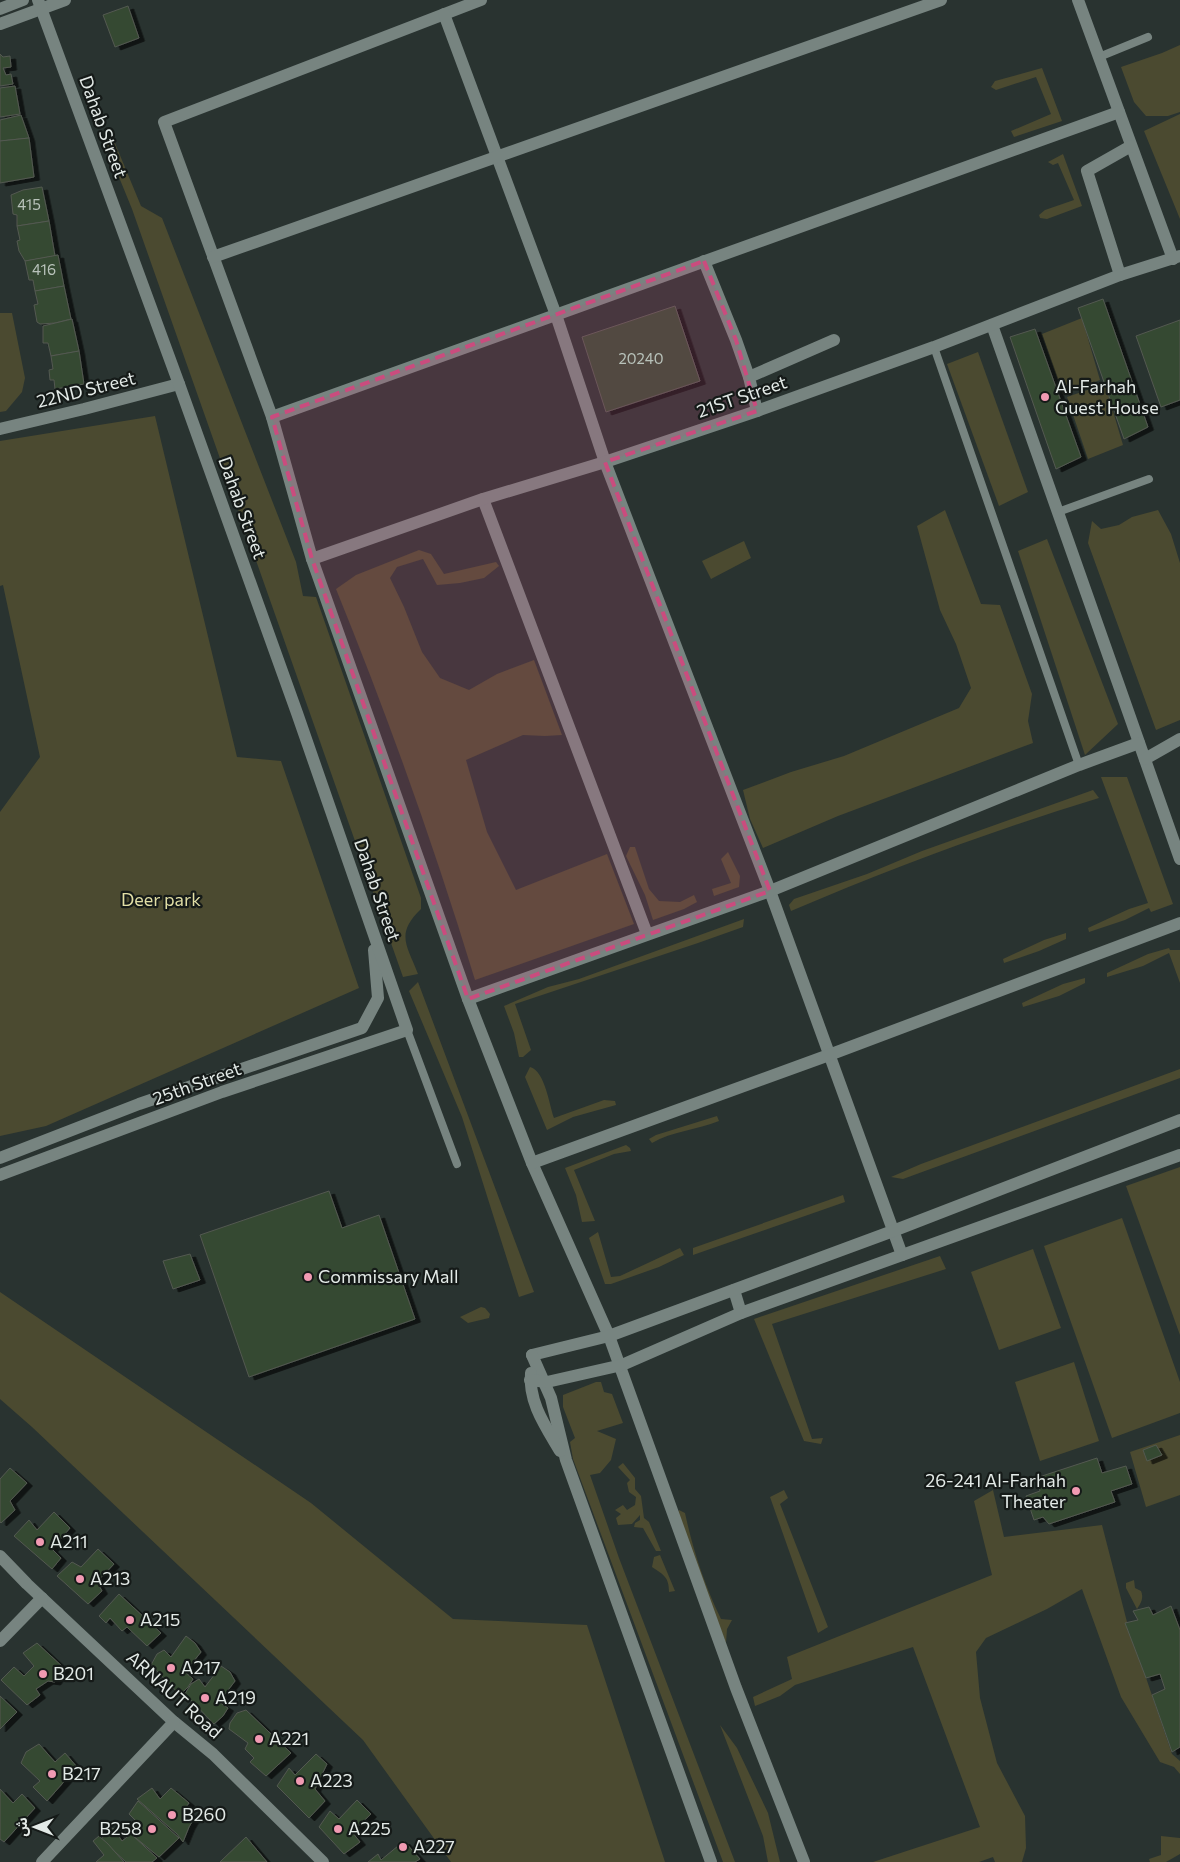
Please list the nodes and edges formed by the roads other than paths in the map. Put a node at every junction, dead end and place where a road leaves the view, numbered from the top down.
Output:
1 (23, 0) edge
2 (65, 0) edge
3 (481, 0) edge
4 (941, 0) edge
5 (1078, 0) edge
6 (39, 5) edge
7 (0, 9) edge
8 (444, 14) junction
9 (0, 24) edge
10 (1148, 37) dead end
11 (1098, 56) junction
12 (1118, 112) junction
13 (1131, 146) junction
14 (497, 157) junction
15 (213, 257) junction
16 (1177, 257) edge
17 (704, 261) junction
18 (1120, 276) junction
19 (556, 315) junction
20 (992, 325) junction
21 (834, 340) dead end
22 (934, 347) junction
23 (748, 377) junction
24 (179, 384) junction
25 (757, 411) junction
26 (272, 417) junction
27 (0, 429) edge
28 (605, 462) junction
29 (1149, 478) dead end
30 (484, 499) junction
31 (1058, 512) junction
32 (312, 559) junction
33 (1180, 739) edge
34 (1139, 743) junction
35 (1145, 759) junction
36 (1079, 765) junction
37 (1180, 859) edge
38 (770, 891) junction
39 (1180, 923) edge
40 (372, 930) junction
41 (647, 934) junction
42 (468, 999) junction
43 (406, 1030) junction
44 (829, 1055) junction
45 (1180, 1120) edge
46 (1180, 1155) edge
47 (0, 1158) edge
48 (532, 1162) junction
49 (457, 1164) dead end
50 (0, 1175) edge
51 (893, 1231) junction
52 (902, 1255) junction
53 (734, 1290) junction
54 (741, 1313) junction
55 (609, 1336) junction
56 (532, 1355) junction
57 (619, 1366) junction
58 (530, 1380) junction
59 (545, 1382) junction
60 (566, 1460) junction
61 (0, 1556) edge
62 (42, 1598) junction
63 (0, 1641) edge
64 (174, 1722) junction
65 (42, 1862) edge
66 (323, 1862) edge
67 (711, 1862) edge
68 (804, 1862) edge

1 - 7 street
2 - 6 street
3 - 8 street
4 - 14 street
5 - 11 street
6 - 9 street
6 - 24 street, Dahab Street
8 - 14 street
8 - 15 street
10 - 11 lane
11 - 12 street
12 - 13 street
12 - 17 street
13 - 16 street
13 - 18 street
14 - 15 street
14 - 19 street
15 - 26 street
16 - 18 street, 21ST Street
17 - 19 street
17 - 23 street
18 - 20 street, 21ST Street
19 - 26 street
19 - 28 street
20 - 22 street, 21ST Street
20 - 31 street
21 - 23 street
22 - 25 street, 21ST Street
22 - 36 lane
23 - 25 street
24 - 27 street, 22ND Street
24 - 40 street, Dahab Street
25 - 28 street, 21ST Street
26 - 32 street
28 - 30 street, 21ST Street
28 - 38 street
29 - 31 lane
30 - 32 street, 21ST Street
30 - 41 street
31 - 34 street
32 - 42 street
33 - 35 street
34 - 35 street
34 - 36 street
35 - 37 street
36 - 38 street
38 - 41 street
38 - 44 street
39 - 44 street
40 - 43 street, Dahab Street
40 - 47 street, 25th Street
41 - 42 street
42 - 48 street
43 - 49 lane
43 - 50 street, 25th Street
44 - 48 street
44 - 51 street
45 - 51 street
46 - 52 street
48 - 55 street
51 - 52 street
51 - 53 street
52 - 54 street
53 - 54 street
53 - 55 street
54 - 57 street
55 - 56 street
55 - 57 street
56 - 58 street
56 - 59 street
57 - 59 street
57 - 68 street
58 - 59 street
58 - 60 street
59 - 60 street
60 - 67 street
61 - 62 street, ARNAUT Road
62 - 63 street
62 - 64 street, ARNAUT Road
64 - 65 street
64 - 66 street, ARNAUT Road

